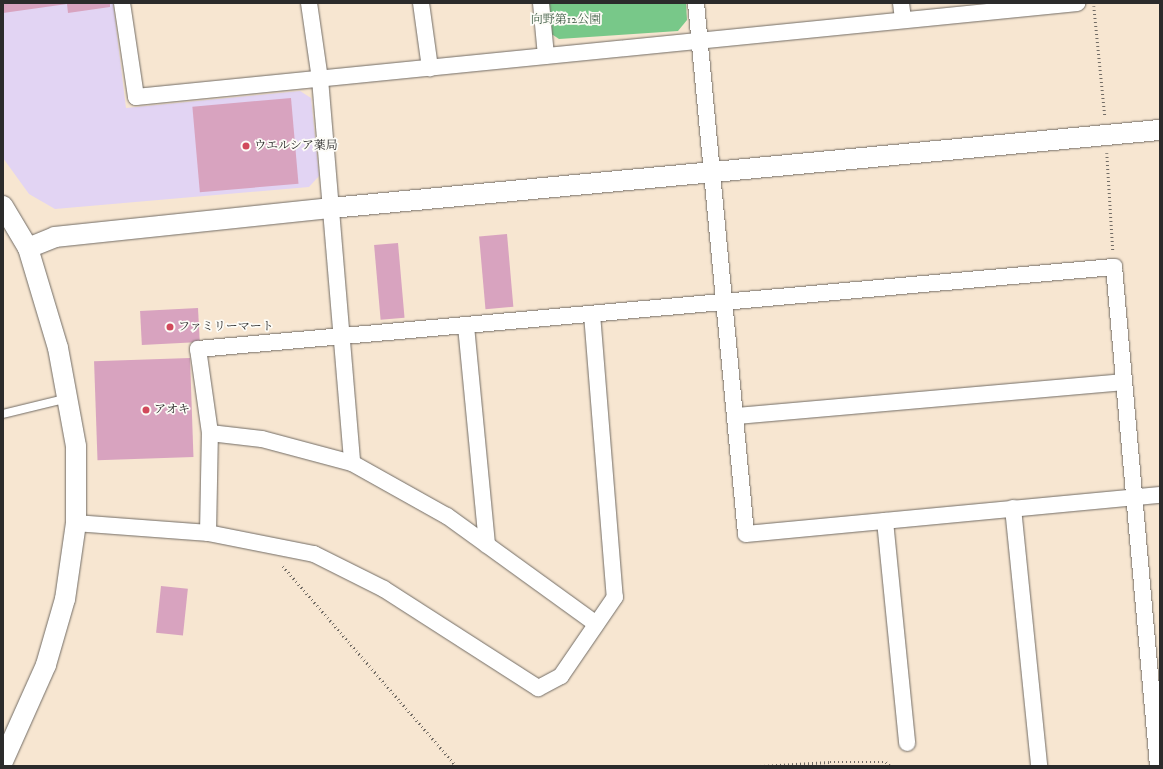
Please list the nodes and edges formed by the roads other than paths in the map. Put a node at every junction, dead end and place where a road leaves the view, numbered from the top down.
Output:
1 (122, 3) edge
2 (309, 3) edge
3 (421, 3) edge
4 (541, 3) edge
5 (696, 3) edge
6 (901, 3) edge
7 (1077, 3) edge
8 (990, 7) edge
9 (902, 20) junction
10 (700, 43) junction
11 (546, 56) junction
12 (430, 68) junction
13 (320, 79) junction
14 (1160, 130) edge
15 (713, 171) junction
16 (3, 206) edge
17 (331, 208) junction
18 (28, 248) junction
19 (724, 300) junction
20 (592, 314) junction
21 (466, 326) junction
22 (342, 337) junction
23 (1123, 382) junction
24 (68, 398) junction
25 (3, 414) edge
26 (736, 416) junction
27 (210, 433) junction
28 (352, 463) junction
29 (1160, 495) edge
30 (1136, 496) junction
31 (1012, 508) junction
32 (885, 521) junction
33 (76, 523) junction
34 (208, 533) junction
35 (487, 545) junction
36 (596, 624) junction
37 (907, 743) dead end
38 (3, 761) edge
39 (1039, 766) edge
40 (1158, 766) edge

1 - 13 street
2 - 13 street
3 - 12 street
4 - 11 street
5 - 10 street
6 - 9 street
7 - 8 street
8 - 9 street
9 - 10 street
10 - 11 street
10 - 15 street
11 - 12 street
12 - 13 street
13 - 17 street
14 - 15 street
15 - 17 street
15 - 19 street
16 - 18 street
17 - 18 street
17 - 22 street
18 - 24 street
19 - 20 street
19 - 23 street
19 - 26 street
20 - 21 street
20 - 36 street
21 - 22 street
21 - 35 street
22 - 27 street
22 - 28 street
23 - 26 street
23 - 30 street
24 - 25 lane
24 - 33 street
26 - 32 street
27 - 28 street
27 - 34 street
28 - 35 street
29 - 30 street
30 - 31 street
30 - 40 street
31 - 32 street
31 - 39 street
32 - 37 street
33 - 34 street
33 - 38 street
34 - 36 street
35 - 36 street

